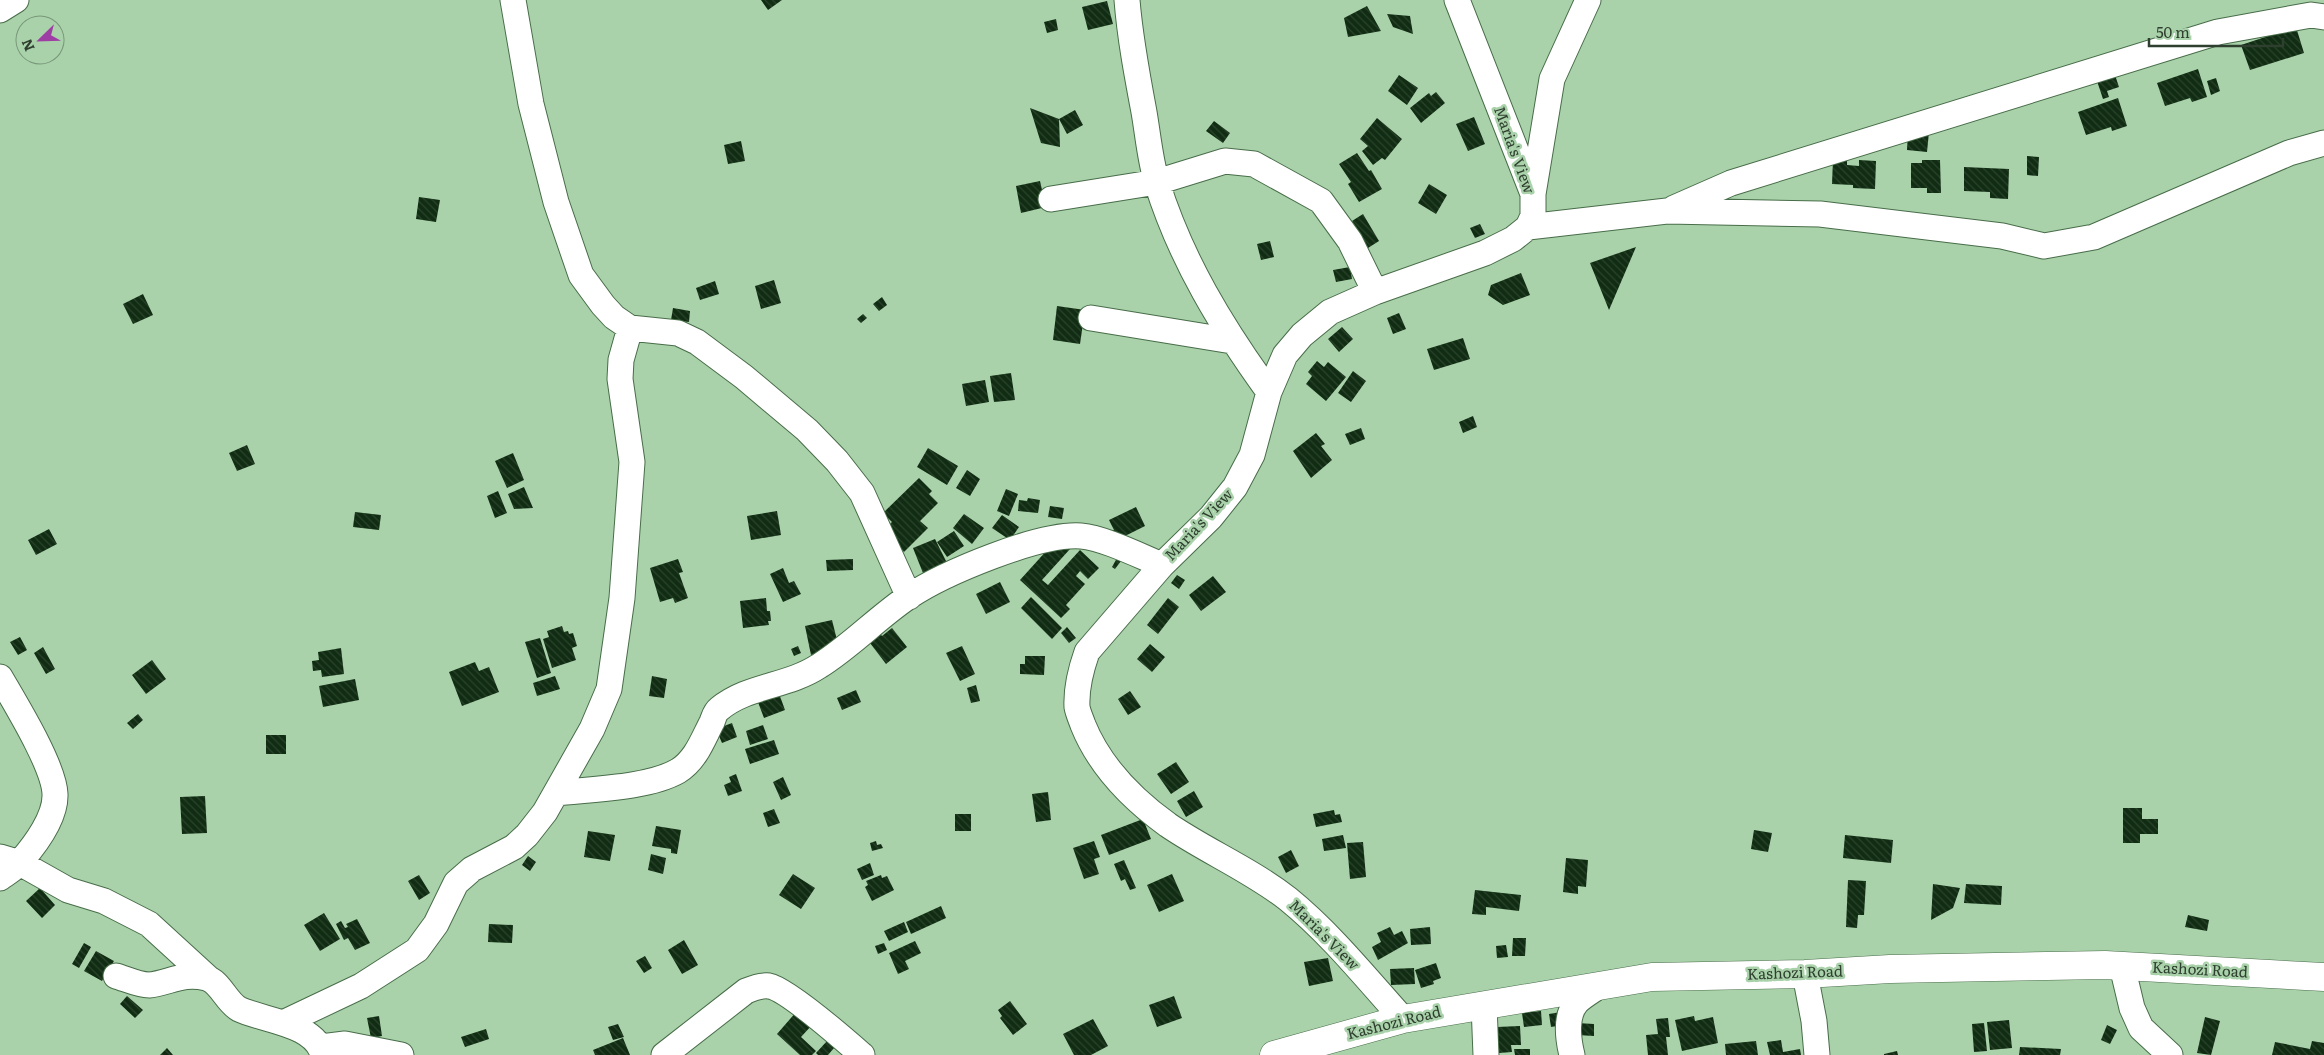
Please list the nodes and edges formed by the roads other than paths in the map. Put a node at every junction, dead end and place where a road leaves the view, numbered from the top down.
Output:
1 (16, 0) edge
2 (513, 0) edge
3 (1127, 0) edge
4 (1457, 0) edge
5 (1588, 0) edge
6 (0, 10) edge
7 (2324, 16) edge
8 (2324, 143) edge
9 (1157, 182) junction
10 (1533, 194) junction
11 (1050, 199) dead end
12 (1666, 211) junction
13 (1528, 227) junction
14 (1375, 292) junction
15 (1091, 318) dead end
16 (630, 328) junction
17 (1232, 340) junction
18 (1269, 392) junction
19 (1162, 565) junction
20 (908, 597) junction
21 (0, 678) edge
22 (556, 793) junction
23 (10, 860) edge
24 (0, 878) edge
25 (2122, 966) junction
26 (1805, 974) junction
27 (116, 976) dead end
28 (2324, 977) edge
29 (208, 978) junction
30 (1599, 986) junction
31 (1484, 1005) junction
32 (1403, 1019) junction
33 (283, 1023) junction
34 (322, 1051) edge
35 (401, 1055) edge
36 (664, 1055) edge
37 (862, 1055) edge
38 (1274, 1055) edge
39 (1486, 1055) edge
40 (1572, 1055) edge
41 (1817, 1055) edge
42 (2170, 1055) edge

1 - 6 street
2 - 16 street
3 - 9 street
4 - 10 street, Maria's View
5 - 10 street
7 - 12 street
8 - 12 street
9 - 11 street
9 - 14 street
9 - 17 street
10 - 13 street, Maria's View
12 - 13 street
13 - 14 street, Maria's View
14 - 18 street, Maria's View
15 - 17 street
16 - 20 street
16 - 22 street
17 - 18 street
18 - 19 street, Maria's View
19 - 20 street
19 - 32 street, Maria's View
20 - 22 street
21 - 23 street
22 - 33 street
23 - 24 street
23 - 29 street
25 - 26 main road, Kashozi Road
25 - 28 main road, Kashozi Road
25 - 42 street
26 - 30 main road, Kashozi Road
26 - 41 street
27 - 29 street
29 - 33 street
30 - 31 main road, Kashozi Road
30 - 40 street
31 - 32 main road, Kashozi Road
31 - 39 street
32 - 38 main road, Kashozi Road
33 - 34 street
34 - 35 street
36 - 37 street

